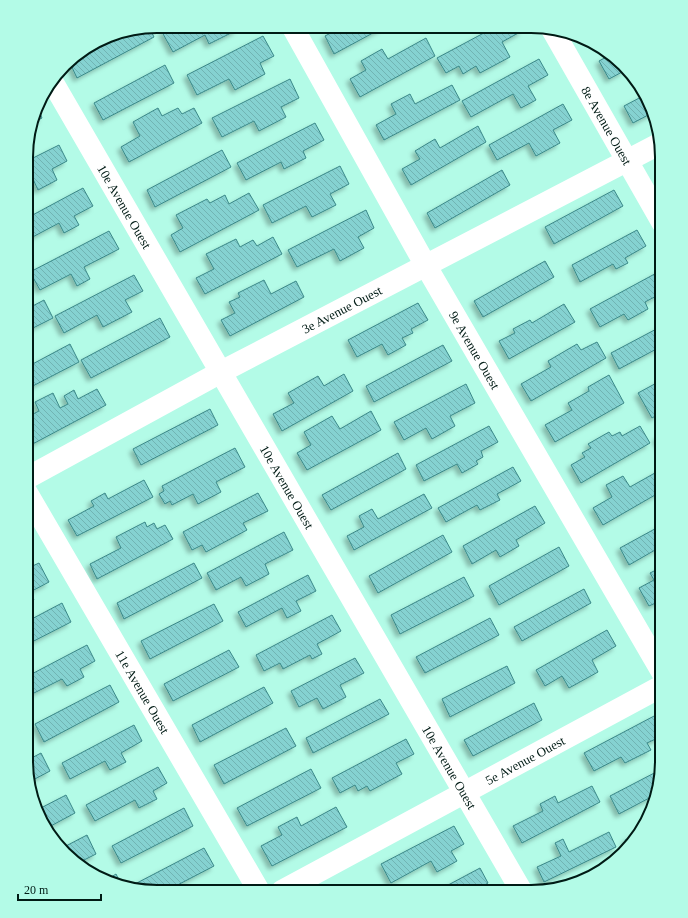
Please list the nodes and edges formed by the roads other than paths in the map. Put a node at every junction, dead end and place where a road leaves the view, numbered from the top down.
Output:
1 (296, 33) edge
2 (556, 36) edge
3 (55, 86) edge
4 (654, 146) edge
5 (627, 161) junction
6 (655, 210) edge
7 (426, 266) junction
8 (220, 372) junction
9 (33, 474) edge
10 (33, 505) edge
11 (655, 660) edge
12 (655, 690) edge
13 (465, 792) junction
14 (256, 885) edge
15 (293, 885) edge
16 (518, 885) edge

1 - 7 street, 9e Avenue Ouest
2 - 5 street, 8e Avenue Ouest
3 - 8 street, 10e Avenue Ouest
4 - 5 street, 3e Avenue Ouest
5 - 6 street, 8e Avenue Ouest
5 - 7 street, 3e Avenue Ouest
7 - 8 street, 3e Avenue Ouest
7 - 11 street, 9e Avenue Ouest
8 - 9 street, 3e Avenue Ouest
8 - 13 street, 10e Avenue Ouest
10 - 14 street, 11e Avenue Ouest
12 - 13 street, 5e Avenue Ouest
13 - 15 street, 5e Avenue Ouest
13 - 16 street, 10e Avenue Ouest

